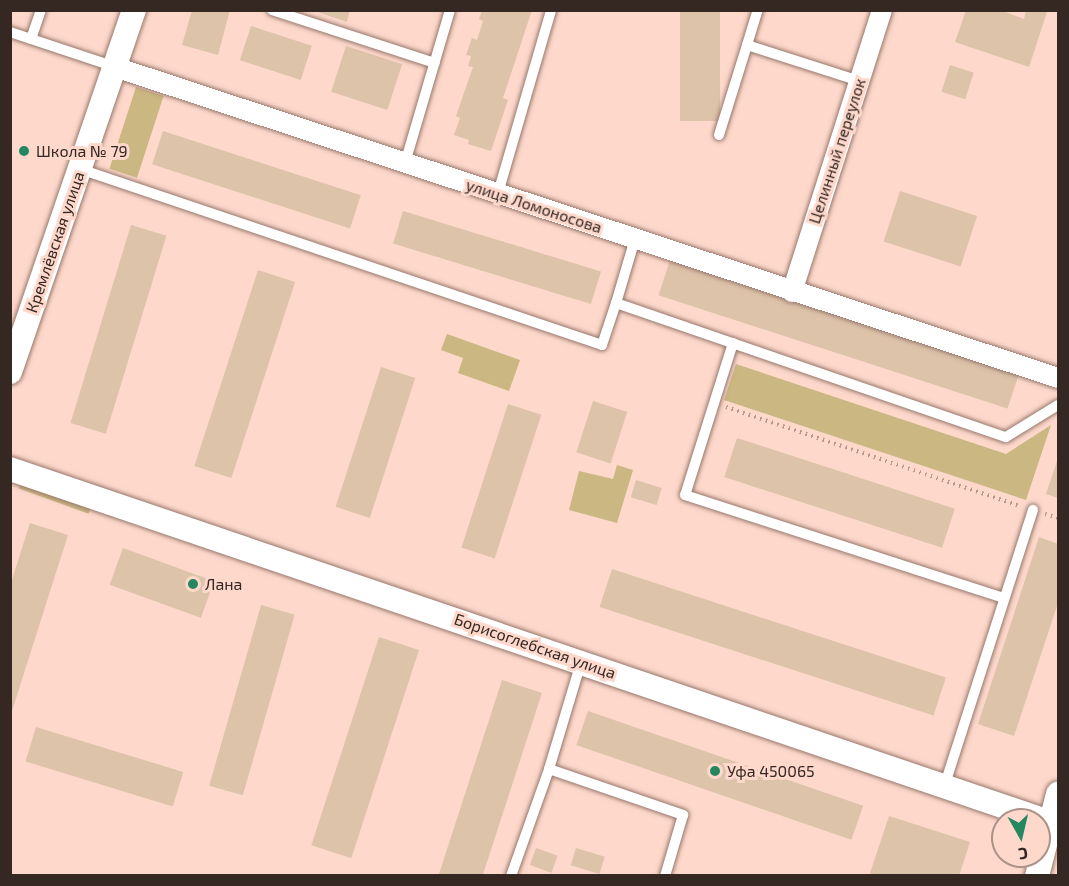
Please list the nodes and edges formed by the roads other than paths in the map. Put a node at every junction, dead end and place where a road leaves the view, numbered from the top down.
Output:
1 (41, 10) edge
2 (134, 10) edge
3 (272, 10) edge
4 (450, 10) edge
5 (550, 10) edge
6 (758, 10) edge
7 (882, 10) edge
8 (10, 32) edge
9 (31, 39) junction
10 (747, 45) junction
11 (435, 63) junction
12 (115, 67) junction
13 (859, 81) junction
14 (719, 135) dead end
15 (405, 163) junction
16 (80, 169) junction
17 (498, 193) junction
18 (635, 239) junction
19 (792, 292) junction
20 (616, 303) junction
21 (733, 343) junction
22 (10, 372) edge
23 (1058, 378) edge
24 (1059, 405) edge
25 (10, 469) edge
26 (1033, 510) road end
27 (1003, 598) junction
28 (581, 662) junction
29 (549, 769) junction
30 (945, 784) junction
31 (1059, 794) edge
32 (1054, 823) edge
33 (511, 876) edge
34 (665, 876) edge
35 (1036, 876) edge

1 - 9 lane
2 - 12 street, Кремлёвская улица
3 - 11 lane
4 - 11 lane
5 - 17 lane
6 - 10 lane
7 - 13 street, Целинный переулок
8 - 9 lane, улица Ломоносова
9 - 12 lane, улица Ломоносова
10 - 13 lane
10 - 14 lane
11 - 15 lane
12 - 15 street, улица Ломоносова
12 - 16 street, Кремлёвская улица
13 - 19 street, Целинный переулок
15 - 17 street, улица Ломоносова
16 - 20 lane
16 - 22 street, Кремлёвская улица
17 - 18 street, улица Ломоносова
18 - 19 street, улица Ломоносова
18 - 20 lane
19 - 23 street, улица Ломоносова
20 - 21 lane
21 - 24 lane
21 - 27 lane
25 - 28 street, Борисоглебская улица
26 - 27 lane
27 - 30 lane
28 - 29 lane
28 - 30 street, Борисоглебская улица
29 - 33 lane
29 - 34 lane
30 - 32 street, Борисоглебская улица
31 - 32 street
32 - 35 street

